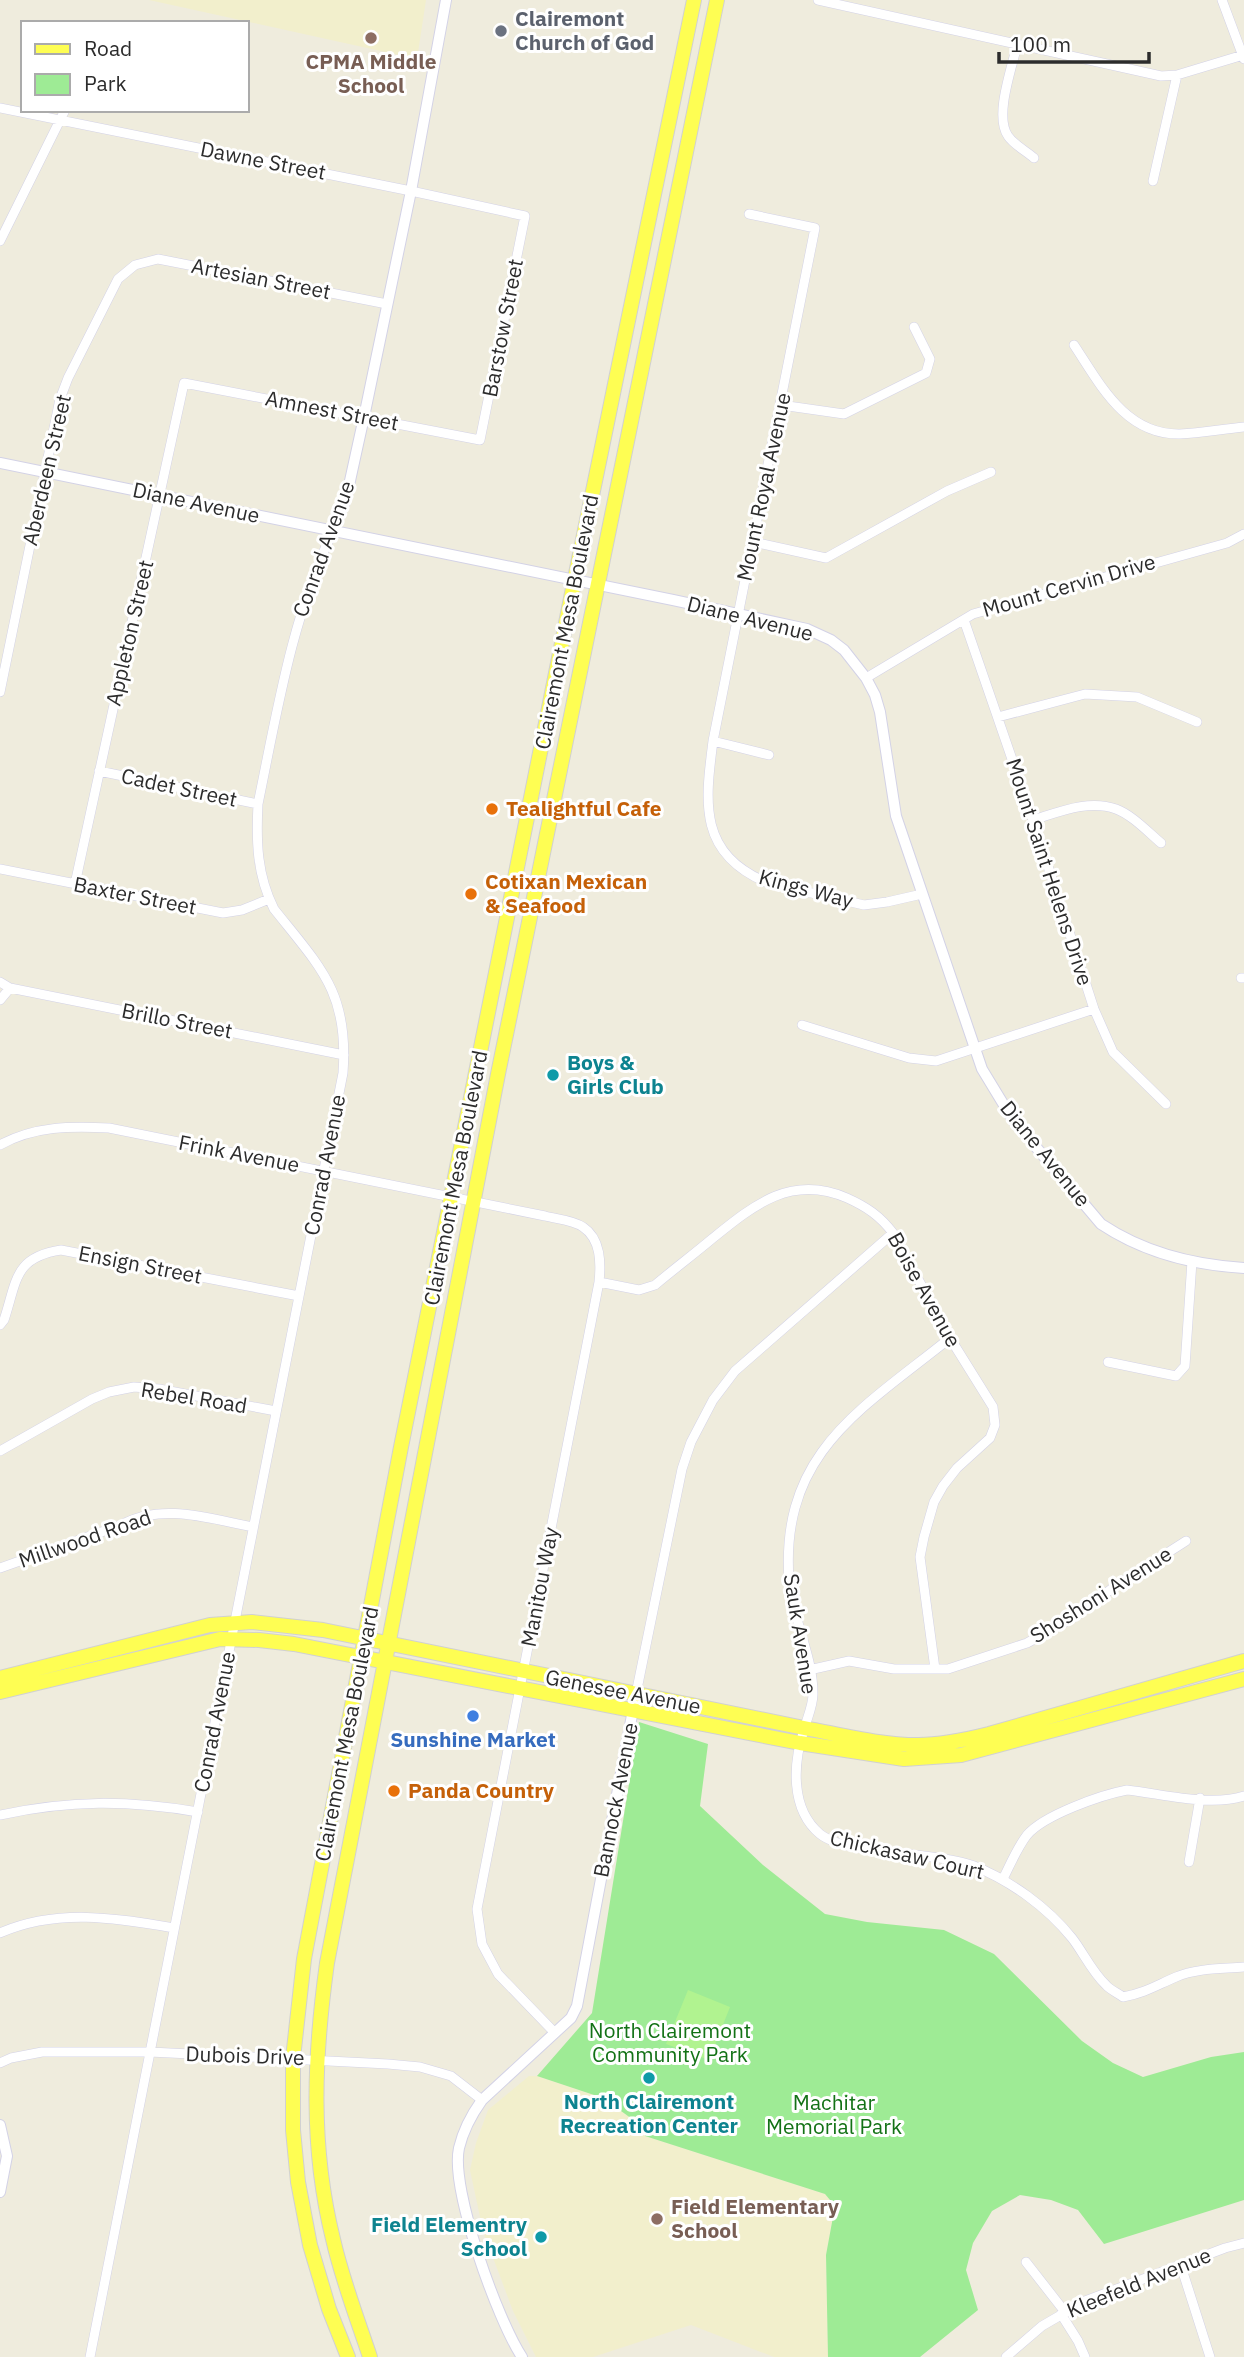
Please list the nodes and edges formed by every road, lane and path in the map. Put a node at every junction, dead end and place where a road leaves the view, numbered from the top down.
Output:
1 (446, 0) edge
2 (694, 0) edge
3 (717, 0) edge
4 (818, 0) edge
5 (1222, 0) edge
6 (859, 5) edge
7 (1017, 45) junction
8 (1243, 57) edge
9 (1177, 75) junction
10 (0, 108) edge
11 (21, 110) edge
12 (35, 112) edge
13 (62, 115) edge
14 (1034, 158) dead end
15 (1153, 181) dead end
16 (411, 191) junction
17 (749, 214) dead end
18 (526, 216) joint
19 (0, 241) edge
20 (135, 265) joint
21 (387, 303) junction
22 (914, 327) dead end
23 (1074, 345) dead end
24 (184, 383) joint
25 (781, 405) junction
26 (364, 416) junction
27 (1244, 427) edge
28 (480, 440) joint
29 (0, 463) edge
30 (44, 472) junction
31 (991, 472) dead end
32 (159, 495) junction
33 (333, 531) junction
34 (1244, 534) edge
35 (754, 542) junction
36 (575, 579) junction
37 (598, 584) junction
38 (738, 614) junction
39 (964, 620) junction
40 (866, 678) junction
41 (0, 692) edge
42 (998, 717) junction
43 (1197, 722) dead end
44 (713, 741) junction
45 (768, 755) dead end
46 (99, 771) junction
47 (258, 804) junction
48 (1033, 820) junction
49 (712, 828) joint
50 (1161, 843) dead end
51 (0, 869) edge
52 (75, 884) junction
53 (922, 894) junction
54 (269, 899) junction
55 (0, 982) edge
56 (10, 988) junction
57 (0, 1000) edge
58 (1094, 1009) junction
59 (802, 1025) dead end
60 (976, 1048) junction
61 (344, 1055) junction
62 (1166, 1104) dead end
63 (0, 1145) edge
64 (324, 1170) junction
65 (453, 1196) junction
66 (474, 1200) junction
67 (893, 1233) junction
68 (1192, 1261) junction
69 (1244, 1268) edge
70 (599, 1282) junction
71 (299, 1296) junction
72 (0, 1325) edge
73 (950, 1338) junction
74 (1108, 1362) dead end
75 (276, 1412) junction
76 (0, 1451) edge
77 (253, 1527) junction
78 (1186, 1541) dead end
79 (0, 1568) edge
80 (234, 1622) junction
81 (231, 1638) junction
82 (366, 1639) junction
83 (388, 1644) junction
84 (362, 1657) junction
85 (1244, 1661) edge
86 (384, 1662) junction
87 (935, 1669) junction
88 (809, 1670) junction
89 (523, 1672) junction
90 (0, 1678) edge
91 (1244, 1679) edge
92 (520, 1689) junction
93 (0, 1692) edge
94 (636, 1694) junction
95 (634, 1709) junction
96 (802, 1735) junction
97 (1244, 1796) edge
98 (1199, 1798) junction
99 (198, 1812) junction
100 (0, 1815) edge
101 (1189, 1862) dead end
102 (1003, 1879) junction
103 (174, 1928) junction
104 (0, 1933) edge
105 (1244, 1967) edge
106 (555, 2033) junction
107 (150, 2052) junction
108 (293, 2058) junction
109 (316, 2059) junction
110 (0, 2063) edge
111 (482, 2100) junction
112 (0, 2125) edge
113 (0, 2192) edge
114 (1244, 2243) edge
115 (1026, 2262) dead end
116 (1181, 2266) junction
117 (1063, 2313) junction
118 (90, 2357) edge
119 (348, 2357) edge
120 (370, 2357) edge
121 (522, 2357) edge
122 (1006, 2357) edge
123 (1085, 2357) edge
124 (1210, 2357) edge

1 - 16 street, Conrad Avenue
2 - 36 main road, Clairemont Mesa Boulevard
3 - 37 main road, Clairemont Mesa Boulevard
4 - 6 street
5 - 8 street
6 - 7 street
7 - 9 street
7 - 14 street
8 - 9 street
9 - 15 street
10 - 11 street, Dawne Street
12 - 13 street, Dawne Street
13 - 16 street, Dawne Street
13 - 19 street
16 - 18 street, Dawne Street
16 - 21 street, Conrad Avenue
17 - 25 street, Mount Royal Avenue
18 - 28 street, Barstow Street
20 - 21 street, Artesian Street
20 - 30 street, Aberdeen Street
21 - 26 street, Conrad Avenue
22 - 25 street
23 - 27 street
24 - 26 street, Amnest Street
24 - 32 street, Appleton Street
25 - 35 street, Mount Royal Avenue
26 - 28 street, Amnest Street
26 - 33 street, Conrad Avenue
29 - 30 street, Diane Avenue
30 - 32 street, Diane Avenue
30 - 41 street, Aberdeen Street
31 - 35 street
32 - 33 street, Diane Avenue
32 - 46 street, Appleton Street
33 - 36 street, Diane Avenue
33 - 47 street, Conrad Avenue
34 - 39 street, Mount Cervin Drive
35 - 38 street, Mount Royal Avenue
36 - 37 street, Diane Avenue
36 - 65 main road, Clairemont Mesa Boulevard
37 - 38 street, Diane Avenue
37 - 66 main road, Clairemont Mesa Boulevard
38 - 40 street, Diane Avenue
38 - 44 street, Mount Royal Avenue
39 - 40 street, Mount Cervin Drive
39 - 42 street, Mount Saint Helens Drive
40 - 53 street, Diane Avenue
42 - 43 street
42 - 48 street, Mount Saint Helens Drive
44 - 45 street
44 - 49 street, Mount Royal Avenue
46 - 47 street, Cadet Street
46 - 52 street, Appleton Street
47 - 54 street, Conrad Avenue
48 - 50 street
48 - 58 street, Mount Saint Helens Drive
49 - 53 street, Kings Way
51 - 52 street, Baxter Street
52 - 54 street, Baxter Street
53 - 60 street, Diane Avenue
54 - 61 street, Conrad Avenue
55 - 56 street, Brillo Street
56 - 57 street
56 - 61 street, Brillo Street
58 - 60 street
58 - 62 street, Mount Saint Helens Drive
59 - 60 street
60 - 68 street, Diane Avenue
61 - 64 street, Conrad Avenue
63 - 64 street, Frink Avenue
64 - 65 street, Frink Avenue
64 - 71 street, Conrad Avenue
65 - 66 street, Frink Avenue
65 - 82 main road, Clairemont Mesa Boulevard
66 - 70 street, Frink Avenue
66 - 83 main road, Clairemont Mesa Boulevard
67 - 70 street, Boise Avenue
67 - 73 street, Boise Avenue
67 - 94 street, Bannock Avenue
68 - 69 street, Diane Avenue
68 - 74 street
70 - 89 street, Manitou Way
71 - 72 street, Ensign Street
71 - 75 street, Conrad Avenue
73 - 87 street, Boise Avenue
73 - 88 street, Sauk Avenue
75 - 76 street, Rebel Road
75 - 77 street, Conrad Avenue
77 - 79 street, Millwood Road
77 - 80 street, Conrad Avenue
78 - 87 street, Shoshoni Avenue
80 - 81 street, Conrad Avenue
80 - 82 main road, Genesee Avenue
80 - 90 main road, Genesee Avenue
81 - 84 main road, Genesee Avenue
81 - 93 main road, Genesee Avenue
81 - 99 street, Conrad Avenue
82 - 83 main road, Genesee Avenue
82 - 84 main road, Clairemont Mesa Boulevard
83 - 86 main road, Clairemont Mesa Boulevard
83 - 89 main road, Genesee Avenue
84 - 86 main road, Genesee Avenue
84 - 108 main road, Clairemont Mesa Boulevard
85 - 96 main road, Genesee Avenue
86 - 92 main road, Genesee Avenue
86 - 109 main road, Clairemont Mesa Boulevard
87 - 88 street, Shoshoni Avenue
88 - 96 street, Sauk Avenue
89 - 92 street, Manitou Way
89 - 94 main road, Genesee Avenue
91 - 96 main road, Genesee Avenue
92 - 95 main road, Genesee Avenue
92 - 106 street, Manitou Way
94 - 95 street, Bannock Avenue
94 - 96 main road, Genesee Avenue
95 - 96 main road, Genesee Avenue
95 - 106 street, Bannock Avenue
96 - 102 street, Chickasaw Court
97 - 98 street
98 - 101 street
98 - 102 street
99 - 100 street
99 - 103 street, Conrad Avenue
102 - 105 street, Chickasaw Court
103 - 104 street
103 - 107 street, Conrad Avenue
106 - 111 street, Bannock Avenue
107 - 108 street, Dubois Drive
107 - 110 street, Dubois Drive
107 - 118 street, Conrad Avenue
108 - 109 street, Dubois Drive
108 - 119 main road, Clairemont Mesa Boulevard
109 - 111 street, Dubois Drive
109 - 120 main road, Clairemont Mesa Boulevard
111 - 121 street, Bannock Avenue
112 - 113 street
114 - 116 street, Kleefeld Avenue
115 - 117 street
116 - 117 street, Kleefeld Avenue
116 - 124 street
117 - 122 street, Kleefeld Avenue
117 - 123 street

